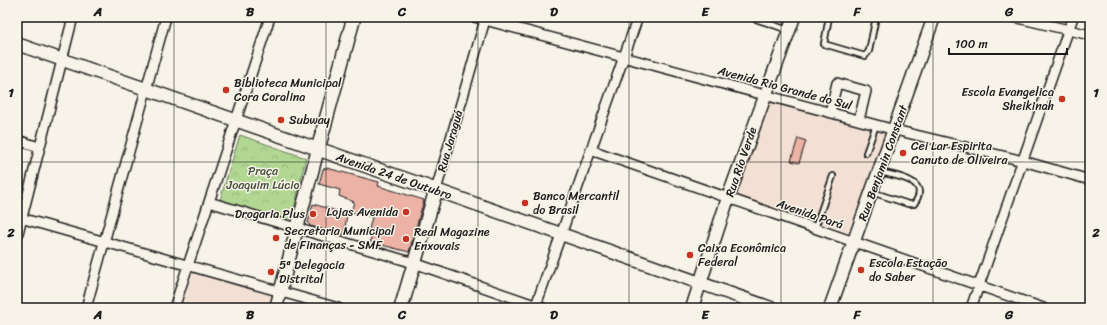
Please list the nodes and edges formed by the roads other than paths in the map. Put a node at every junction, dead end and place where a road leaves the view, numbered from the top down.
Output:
1 (72, 17) edge
2 (166, 17) edge
3 (270, 17) edge
4 (354, 17) edge
5 (474, 17) edge
6 (638, 17) edge
7 (750, 17) edge
8 (793, 17) edge
9 (829, 17) edge
10 (876, 17) edge
11 (934, 17) edge
12 (1014, 17) edge
13 (1073, 17) edge
14 (484, 20) junction
15 (789, 30) junction
16 (1069, 30) junction
17 (1090, 35) edge
18 (17, 44) edge
19 (624, 57) junction
20 (61, 60) junction
21 (146, 89) junction
22 (765, 95) junction
23 (830, 112) junction
24 (859, 120) junction
25 (235, 121) junction
26 (876, 125) junction
27 (895, 130) junction
28 (17, 140) edge
29 (39, 147) junction
30 (318, 149) junction
31 (591, 150) junction
32 (866, 153) dead end
33 (1023, 161) junction
34 (880, 172) junction
35 (833, 176) dead end
36 (1090, 180) edge
37 (436, 190) junction
38 (872, 192) junction
39 (728, 198) junction
40 (209, 202) junction
41 (19, 218) edge
42 (297, 228) junction
43 (815, 228) junction
44 (561, 235) junction
45 (17, 237) edge
46 (104, 242) junction
47 (854, 242) junction
48 (414, 263) junction
49 (189, 266) junction
50 (700, 284) junction
51 (978, 285) junction
52 (280, 292) junction
53 (538, 307) edge
54 (86, 308) edge
55 (174, 308) edge
56 (276, 308) edge
57 (338, 308) edge
58 (401, 308) edge
59 (692, 308) edge
60 (771, 308) edge
61 (830, 308) edge
62 (971, 308) edge
63 (1044, 308) edge

1 - 20 street
2 - 21 street
3 - 25 street
4 - 30 main road
5 - 14 street, Avenida Rio Grande do Sul
6 - 19 street
7 - 15 lane
8 - 15 street, Rua Rio Verde
9 - 10 lane
11 - 27 street, Rua Benjamin Constant
12 - 16 street
13 - 16 street
14 - 19 street, Avenida Rio Grande do Sul
14 - 37 street, Rua Jaraguá
15 - 22 street, Rua Rio Verde
16 - 17 street
16 - 33 street
18 - 20 street, Avenida 24 de Outubro
19 - 22 street, Avenida Rio Grande do Sul
19 - 31 street
20 - 21 street, Avenida 24 de Outubro
20 - 29 street
21 - 25 street, Avenida 24 de Outubro
21 - 46 street
22 - 23 street, Avenida Rio Grande do Sul
22 - 39 street, Rua Rio Verde
23 - 24 street, Avenida Rio Grande do Sul
23 - 24 street
24 - 26 street, Avenida Rio Grande do Sul
25 - 30 street, Avenida 24 de Outubro
25 - 40 street
26 - 27 street, Avenida Rio Grande do Sul
26 - 32 lane
27 - 33 street, Avenida Rio Grande do Sul
27 - 34 street, Rua Benjamin Constant
28 - 29 street
29 - 41 street
30 - 37 main road, Avenida 24 de Outubro
30 - 42 street
31 - 39 street, Avenida Pará
31 - 44 street
33 - 36 street, Avenida Rio Grande do Sul
33 - 51 street
34 - 38 street, Rua Benjamin Constant
34 - 38 lane
35 - 43 lane
37 - 44 street, Avenida 24 de Outubro
37 - 48 main road, Rua Jaraguá
38 - 47 street, Rua Benjamin Constant
39 - 43 street, Avenida Pará
39 - 50 street, Rua Rio Verde
40 - 42 street
40 - 49 street
41 - 45 street
41 - 46 street
42 - 48 street
42 - 52 street
43 - 47 street, Avenida Pará
44 - 50 street, Avenida 24 de Outubro
44 - 53 street
46 - 49 street
46 - 54 street
47 - 51 street, Avenida Pará
47 - 61 street, Rua Benjamin Constant
48 - 53 street
48 - 58 main road, Rua Jaraguá
49 - 52 street
49 - 55 street
50 - 59 street, Rua Rio Verde
50 - 60 street, Avenida 24 de Outubro
51 - 62 street
51 - 63 street, Avenida Pará
52 - 56 street
52 - 57 street

